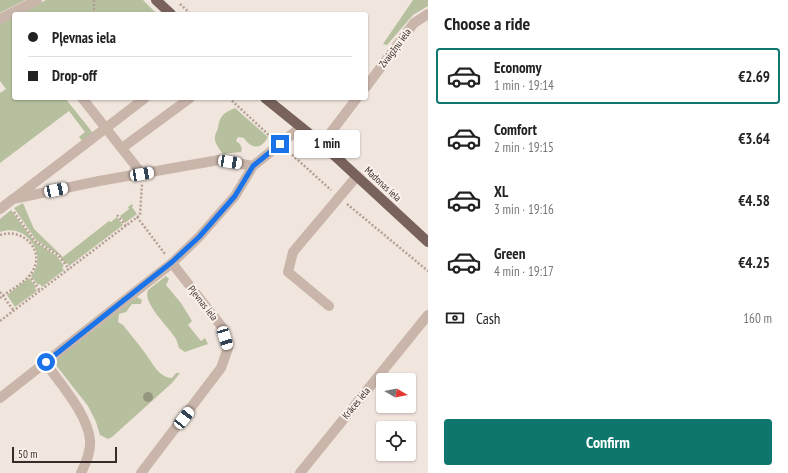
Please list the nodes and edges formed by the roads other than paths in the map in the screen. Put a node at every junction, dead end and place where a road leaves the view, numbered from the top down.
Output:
1 (37, 0) edge
2 (156, 0) edge
3 (14, 12) edge
4 (169, 12) edge
5 (12, 13) edge
6 (428, 14) edge
7 (0, 19) edge
8 (368, 84) edge
9 (84, 100) edge
10 (142, 100) edge
11 (187, 100) edge
12 (267, 100) edge
13 (356, 100) edge
14 (301, 127) junction
15 (106, 128) junction
16 (322, 144) junction
17 (122, 148) junction
18 (253, 166) junction
19 (142, 174) junction
20 (357, 176) junction
21 (7, 204) edge
22 (428, 242) edge
23 (172, 262) junction
24 (329, 306) dead end
25 (428, 315) edge
26 (46, 362) junction
27 (0, 398) edge
28 (81, 473) edge
29 (141, 473) edge
30 (300, 473) edge

1 - 3 street
2 - 4 main road
5 - 7 street
6 - 8 street, Zvaigžņu iela
9 - 15 street
10 - 15 street
11 - 17 street
12 - 14 main road, Madonas iela
13 - 16 street
14 - 16 main road, Madonas iela
14 - 18 street
15 - 17 street
15 - 21 street
16 - 20 main road, Madonas iela
17 - 19 street
18 - 19 street
18 - 23 street
19 - 21 street
20 - 22 main road, Madonas iela
20 - 24 street
23 - 26 street
23 - 29 street, Pļevnas iela
25 - 30 street, Krāces iela
26 - 27 street
26 - 28 street

